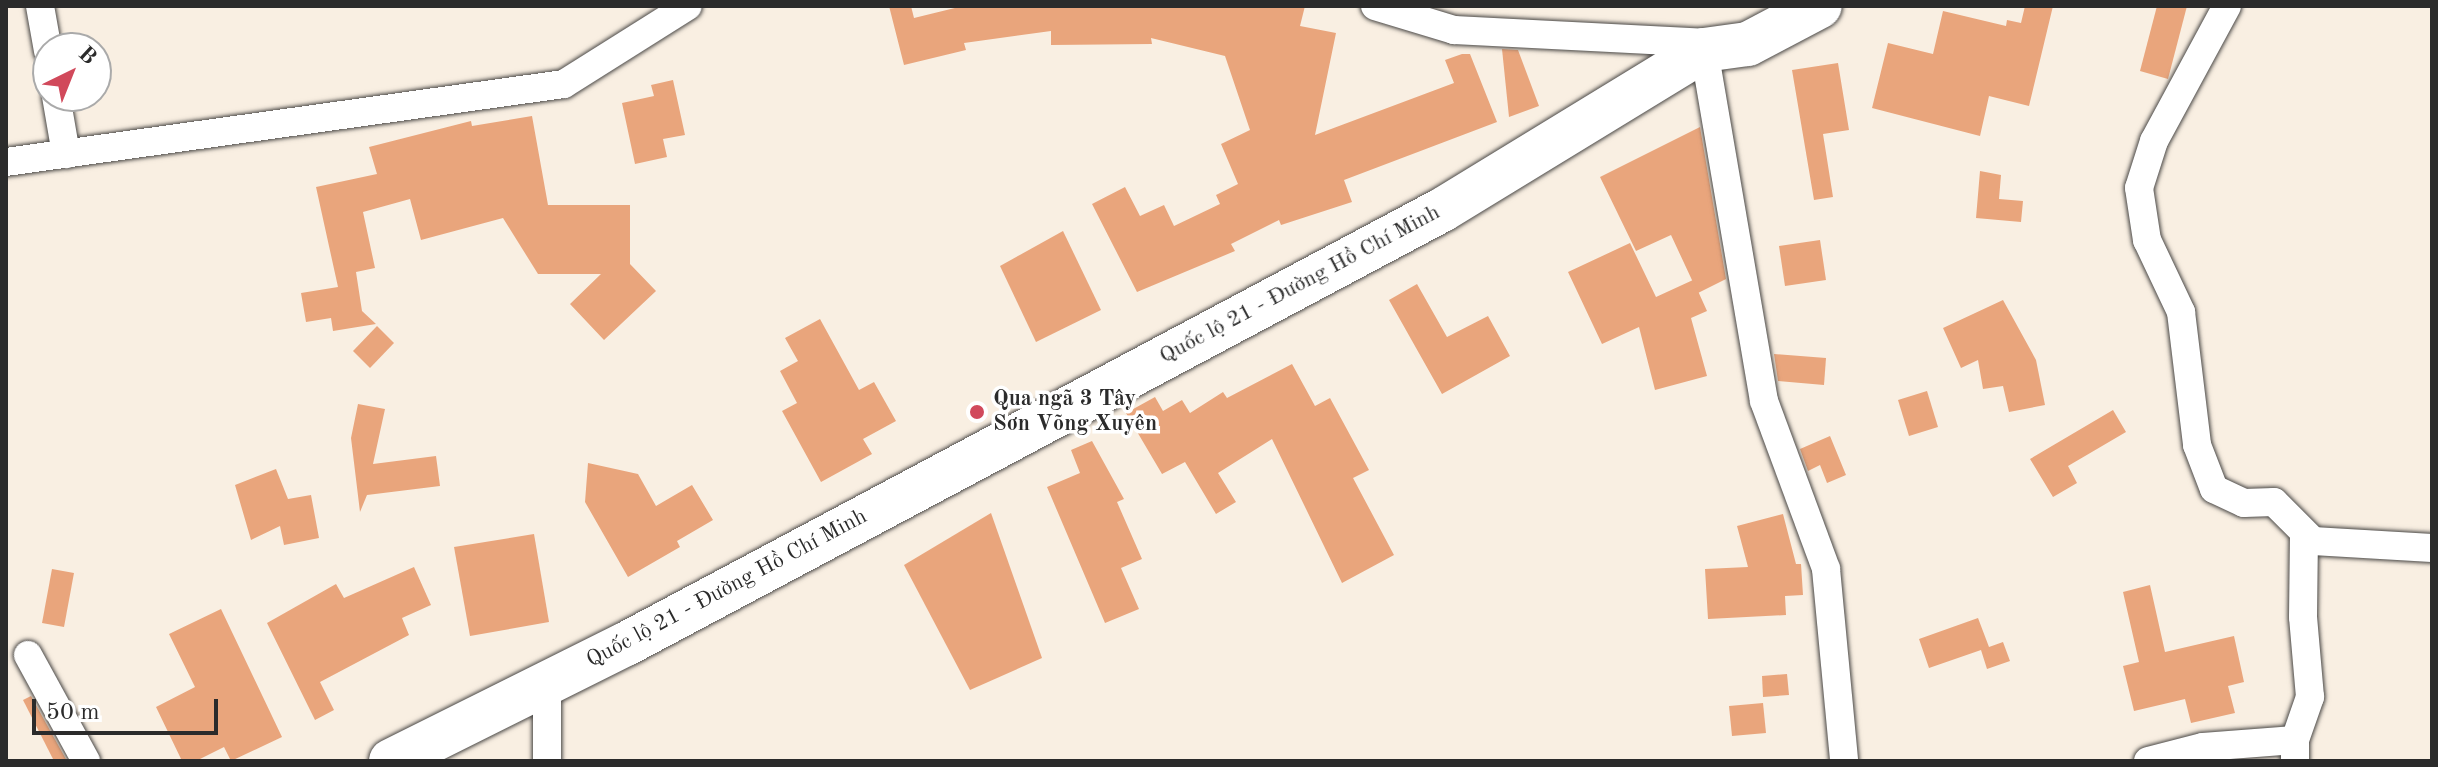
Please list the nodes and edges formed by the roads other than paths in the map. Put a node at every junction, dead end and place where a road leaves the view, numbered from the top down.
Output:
1 (40, 6) edge
2 (1375, 6) edge
3 (1820, 6) edge
4 (2227, 6) edge
5 (679, 9) edge
6 (45, 32) edge
7 (1748, 44) junction
8 (1704, 50) junction
9 (59, 112) edge
10 (66, 154) junction
11 (6, 162) edge
12 (2304, 536) junction
13 (2432, 548) edge
14 (28, 655) dead end
15 (547, 683) junction
16 (2295, 751) edge
17 (86, 761) edge
18 (391, 761) edge
19 (547, 761) edge
20 (1844, 761) edge
21 (2148, 761) edge

1 - 6 street
2 - 7 street
3 - 7 highway, Quốc lộ 21 - Đường Hồ Chí Minh
4 - 12 street
5 - 10 street
7 - 8 highway, Quốc lộ 21 - Đường Hồ Chí Minh
8 - 15 highway, Quốc lộ 21 - Đường Hồ Chí Minh
8 - 20 street
9 - 10 street
10 - 11 street
12 - 13 street
12 - 16 street
14 - 17 street
15 - 18 highway, Quốc lộ 21 - Đường Hồ Chí Minh
15 - 19 street
16 - 21 street

